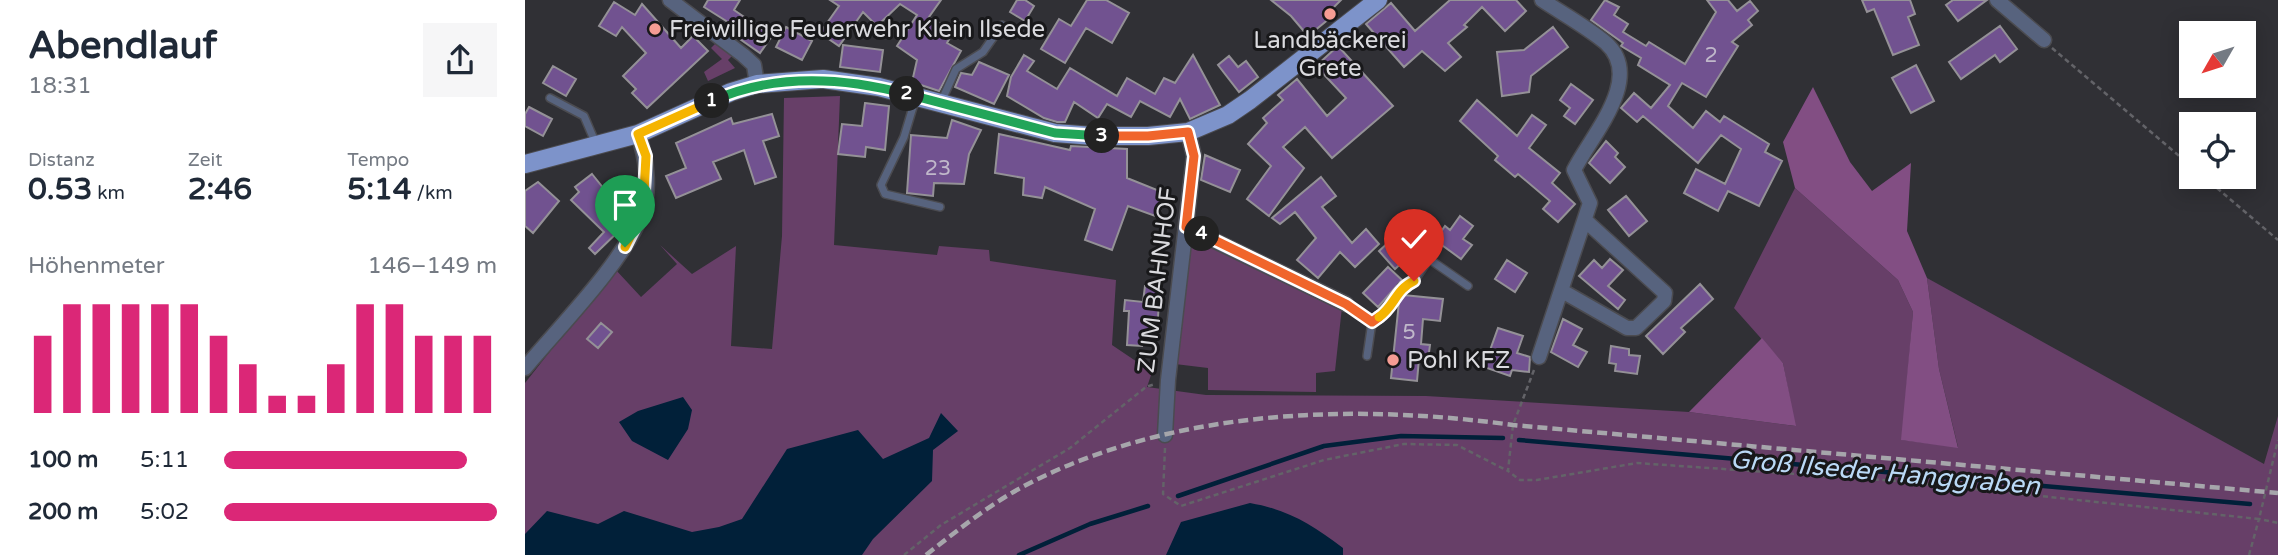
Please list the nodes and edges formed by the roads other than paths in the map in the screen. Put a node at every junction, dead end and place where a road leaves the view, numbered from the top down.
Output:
1 (670, 0) edge
2 (1378, 0) edge
3 (1542, 0) edge
4 (1997, 0) edge
5 (1002, 25) dead end
6 (2043, 40) road end
7 (757, 84) junction
8 (916, 96) junction
9 (549, 98) dead end
10 (940, 103) junction
11 (1188, 132) junction
12 (638, 134) junction
13 (596, 145) junction
14 (525, 164) edge
15 (940, 207) dead end
16 (1587, 222) junction
17 (1186, 227) junction
18 (1468, 286) dead end
19 (1562, 291) junction
20 (1346, 304) joint
21 (1372, 322) junction
22 (1367, 356) dead end
23 (1539, 357) road end
24 (525, 368) edge
25 (1165, 435) road end

1 - 7 street
2 - 11 main road
3 - 16 street
4 - 6 street
5 - 10 lane
7 - 8 main road
7 - 12 main road
8 - 10 main road
8 - 15 lane
9 - 13 lane
10 - 11 main road
11 - 17 street, ZUM BAHNHOF
12 - 13 main road
12 - 24 street
13 - 14 main road
16 - 19 street
16 - 19 street
17 - 20 street
17 - 25 street, ZUM BAHNHOF
18 - 21 lane
19 - 23 street
20 - 21 lane
21 - 22 lane

